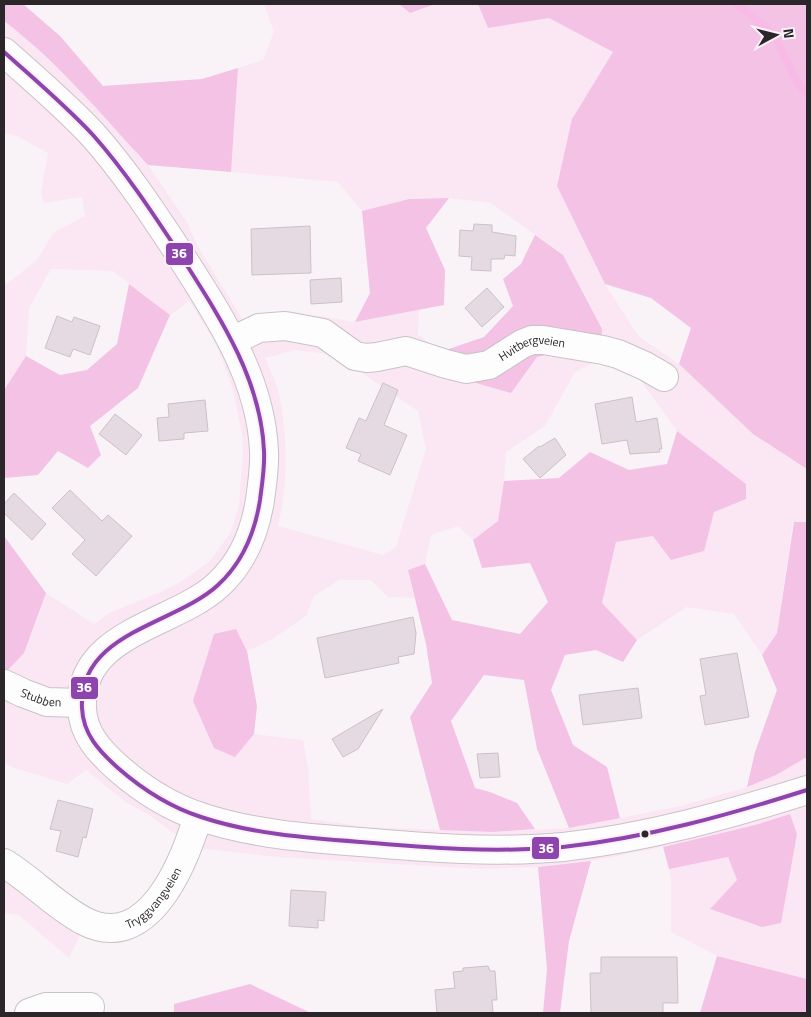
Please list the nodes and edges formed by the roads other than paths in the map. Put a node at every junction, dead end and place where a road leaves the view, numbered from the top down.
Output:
1 (4, 52) edge
2 (232, 341) junction
3 (664, 377) dead end
4 (4, 684) edge
5 (81, 703) junction
6 (807, 790) edge
7 (198, 816) junction
8 (4, 863) edge
9 (90, 1007) dead end
10 (29, 1013) edge

1 - 2 main road
2 - 3 main road, Hvitbergveien
2 - 5 main road
4 - 5 main road, Stubben
5 - 7 main road
6 - 7 main road
7 - 8 main road, Tryggvangveien
9 - 10 main road

